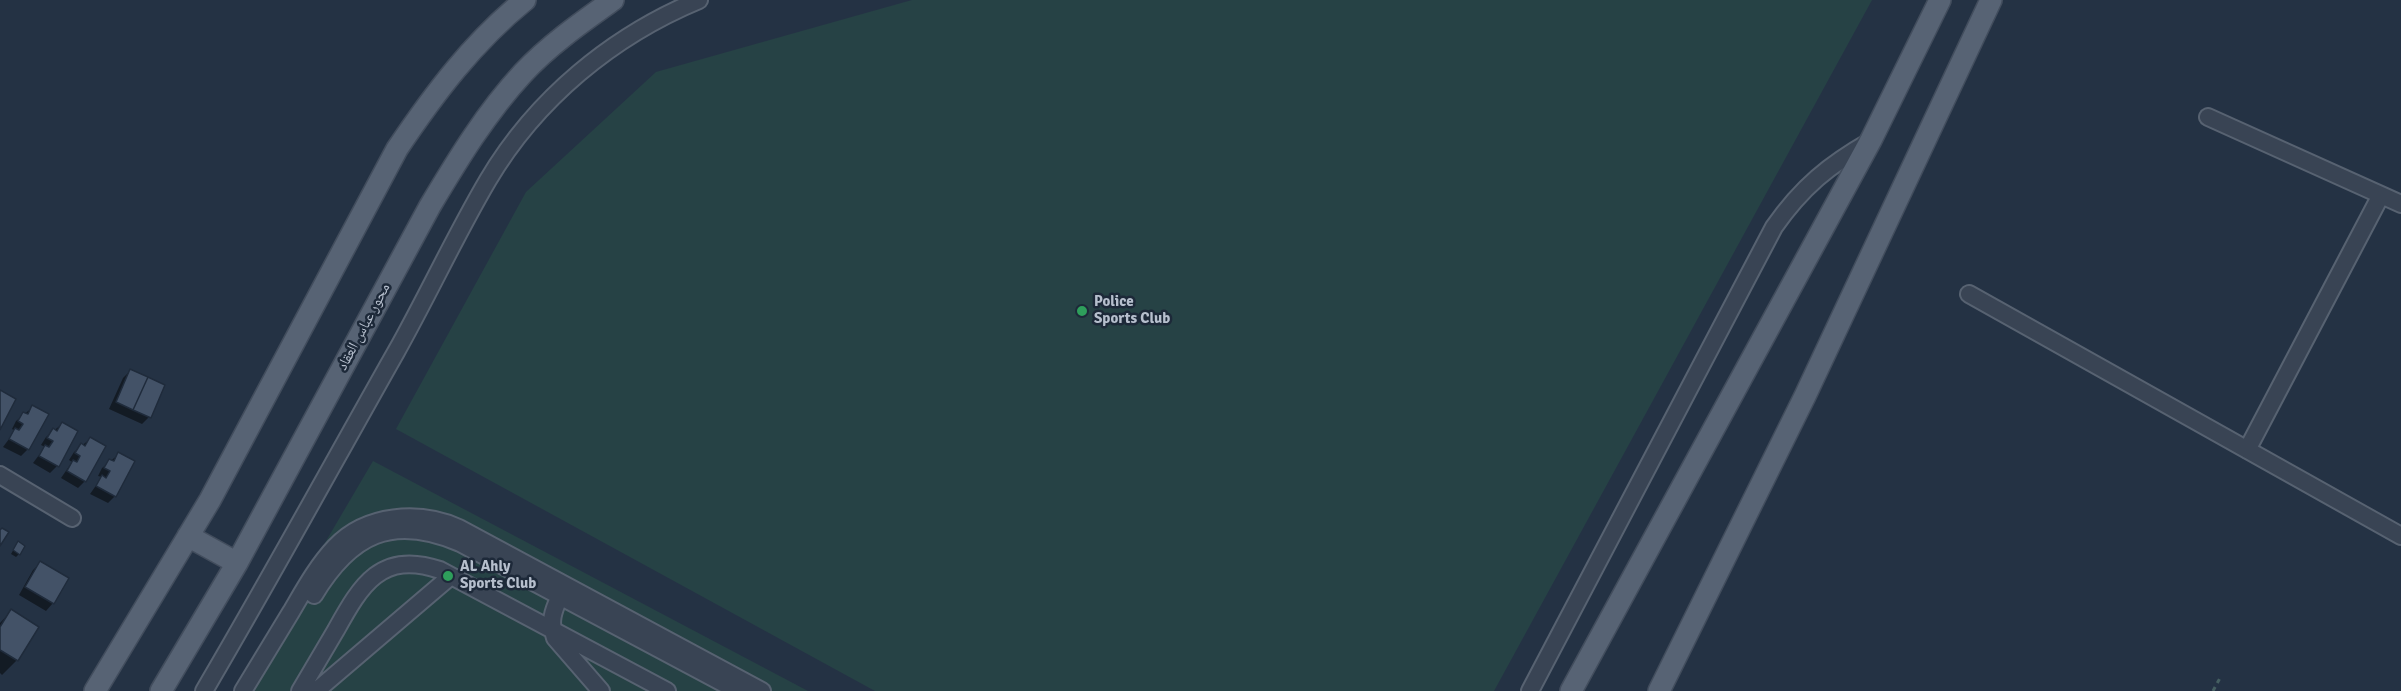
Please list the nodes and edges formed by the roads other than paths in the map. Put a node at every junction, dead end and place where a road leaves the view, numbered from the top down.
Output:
1 (525, 0) edge
2 (613, 0) edge
3 (699, 0) edge
4 (1940, 0) edge
5 (1991, 0) edge
6 (2208, 117) dead end
7 (1871, 140) junction
8 (2380, 195) junction
9 (2401, 204) edge
10 (1969, 294) dead end
11 (2247, 450) junction
12 (0, 474) edge
13 (72, 518) dead end
14 (188, 536) junction
15 (2401, 537) edge
16 (237, 563) junction
17 (451, 576) junction
18 (560, 596) junction
19 (552, 630) junction
20 (95, 691) edge
21 (161, 691) edge
22 (204, 691) edge
23 (243, 691) edge
24 (256, 691) edge
25 (300, 691) edge
26 (316, 691) edge
27 (601, 691) edge
28 (667, 691) edge
29 (738, 691) edge
30 (762, 691) edge
31 (1530, 691) edge
32 (1571, 691) edge
33 (1659, 691) edge

1 - 14 main road
2 - 16 main road, محور عباس العقاد
3 - 22 street
4 - 7 main road
5 - 33 main road
6 - 8 street
7 - 31 street
7 - 32 main road
8 - 9 street
8 - 11 street
10 - 11 street
11 - 15 street
12 - 13 street
14 - 16 main road
14 - 20 main road
16 - 21 main road, محور عباس العقاد
17 - 19 street
17 - 25 street
17 - 26 street
18 - 19 street
18 - 24 street
18 - 29 street
19 - 27 street
19 - 28 street
23 - 30 street

